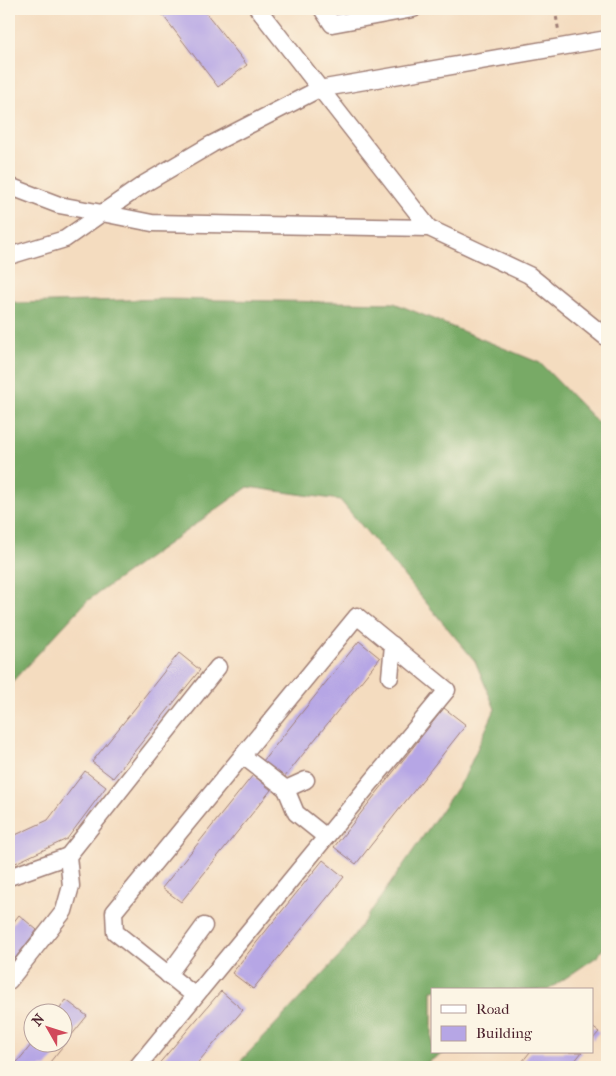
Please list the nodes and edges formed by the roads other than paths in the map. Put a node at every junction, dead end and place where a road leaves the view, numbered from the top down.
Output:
1 (258, 9) edge
2 (322, 9) edge
3 (414, 9) edge
4 (607, 38) edge
5 (319, 89) junction
6 (9, 186) edge
7 (102, 213) junction
8 (429, 228) junction
9 (9, 256) edge
10 (607, 338) edge
11 (393, 645) junction
12 (218, 667) dead end
13 (390, 677) dead end
14 (243, 756) junction
15 (306, 780) dead end
16 (286, 789) junction
17 (326, 837) junction
18 (68, 856) junction
19 (9, 877) edge
20 (204, 926) dead end
21 (168, 975) junction
22 (9, 981) edge
23 (195, 996) junction
24 (137, 1067) edge

1 - 5 lane
2 - 3 lane
4 - 5 lane
5 - 7 lane
5 - 8 lane
6 - 7 lane
7 - 8 lane
7 - 9 lane
8 - 10 lane
11 - 13 lane
11 - 14 lane
11 - 17 lane
12 - 18 lane
14 - 16 lane
14 - 21 lane
15 - 16 lane
16 - 17 lane
17 - 23 lane
18 - 19 lane
18 - 22 lane
20 - 21 lane
21 - 23 lane
23 - 24 lane

